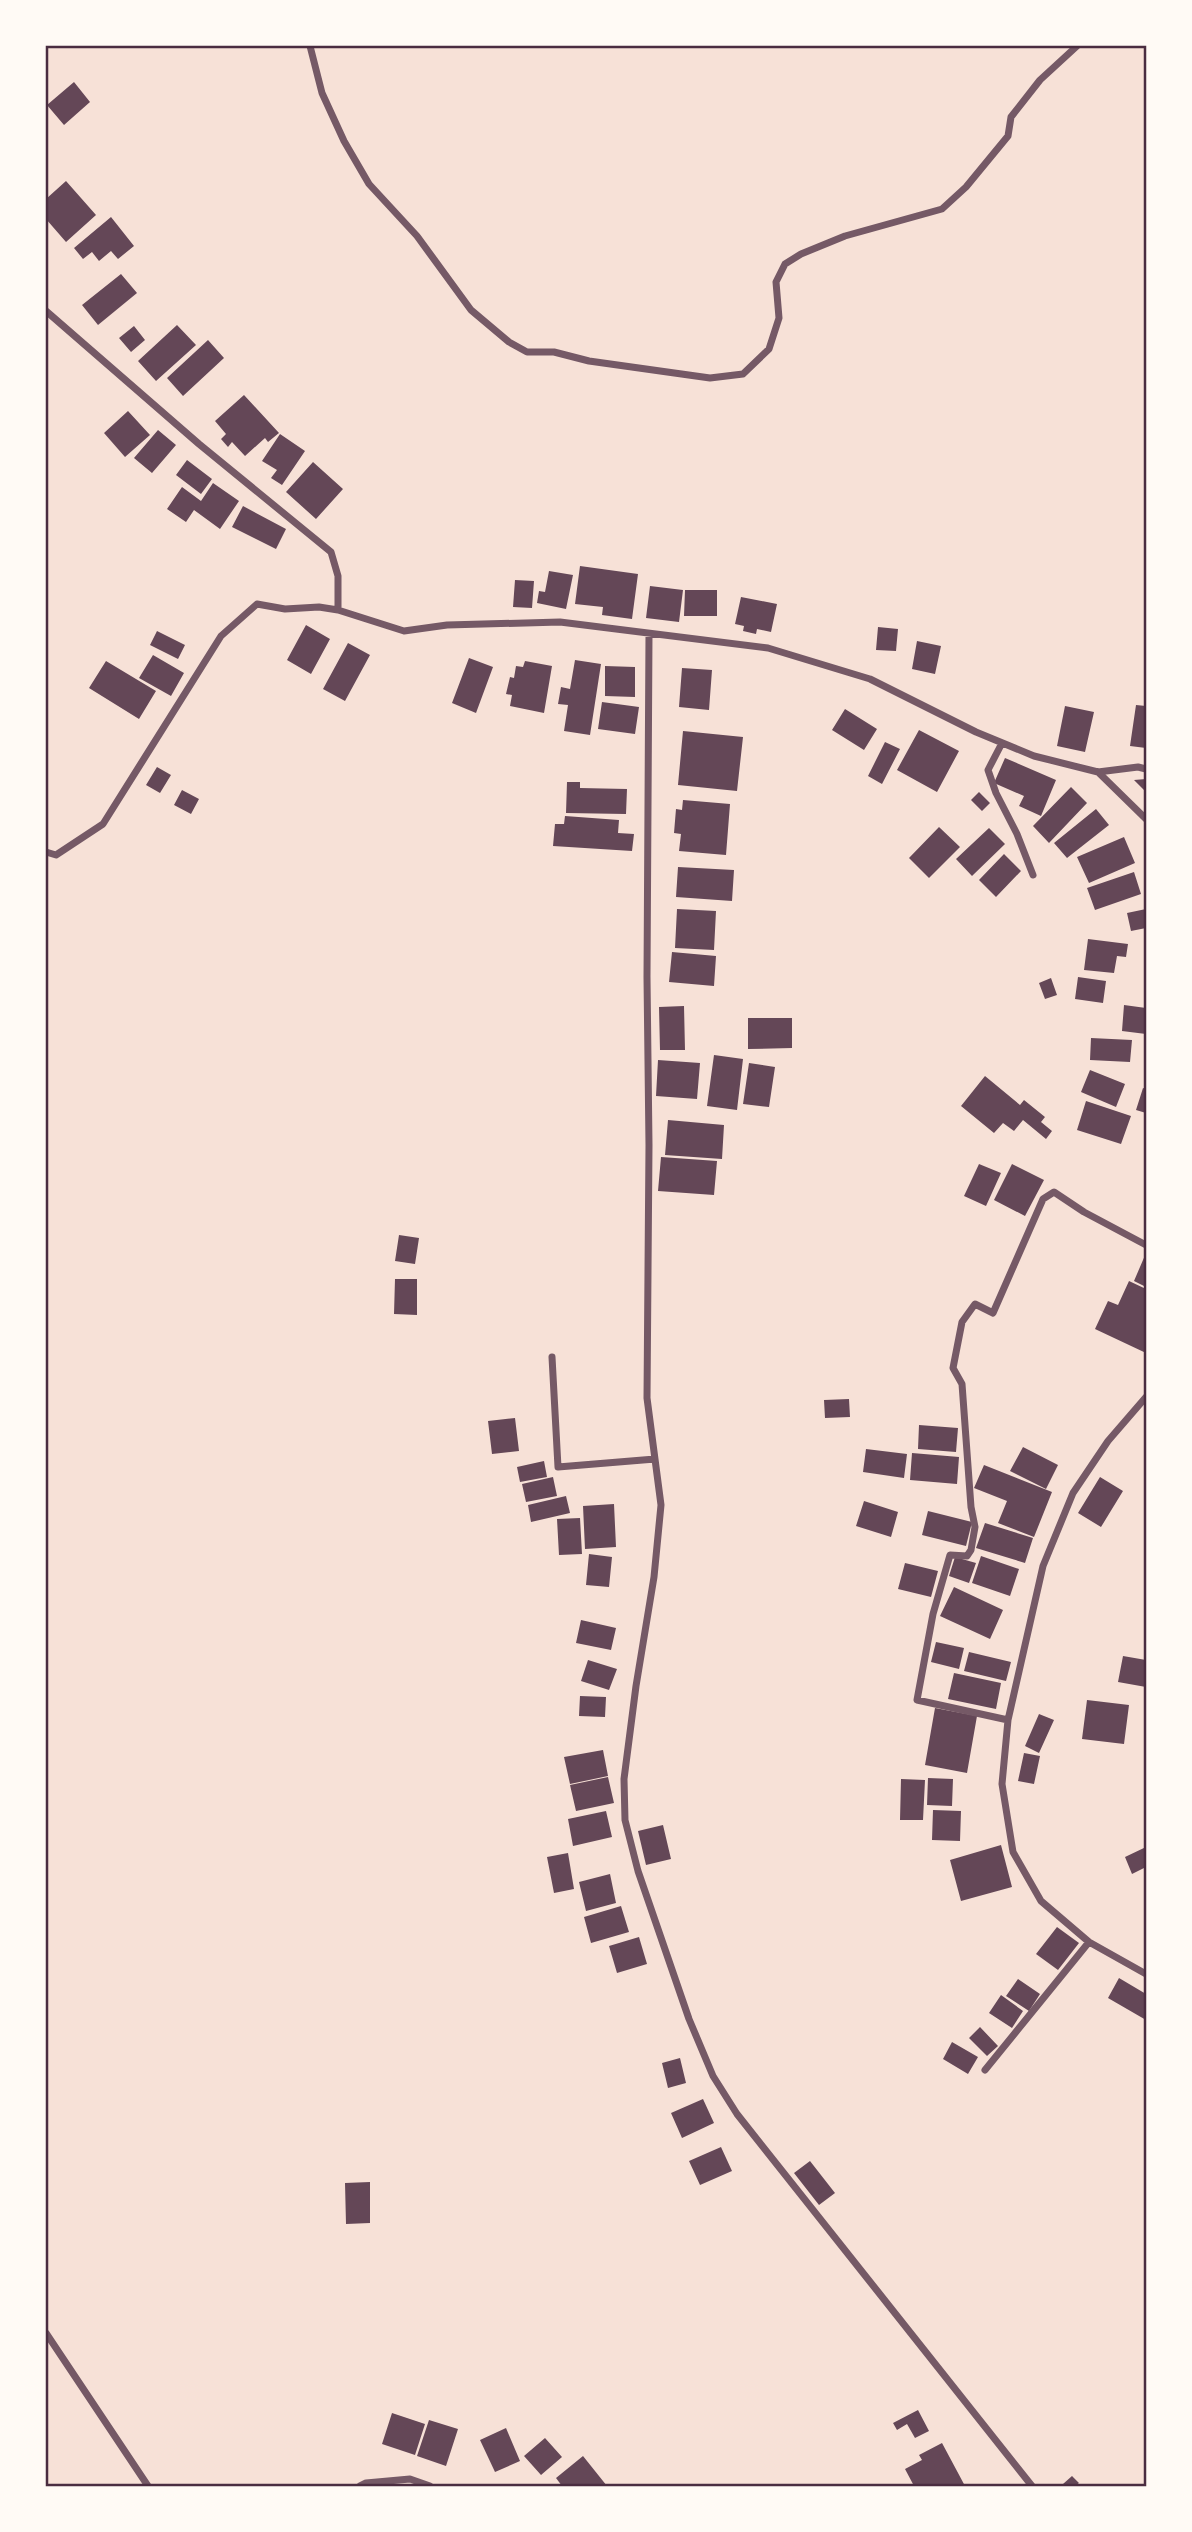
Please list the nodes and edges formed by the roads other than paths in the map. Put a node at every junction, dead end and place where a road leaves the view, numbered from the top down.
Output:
1 (310, 46) edge
2 (1077, 46) edge
3 (46, 311) edge
4 (338, 610) junction
5 (649, 634) junction
6 (1002, 743) junction
7 (1146, 769) edge
8 (1098, 772) junction
9 (1146, 819) edge
10 (46, 852) edge
11 (1033, 875) dead end
12 (1146, 1245) edge
13 (552, 1357) dead end
14 (1146, 1397) edge
15 (655, 1459) junction
16 (1008, 1720) junction
17 (1089, 1942) junction
18 (1146, 1974) edge
19 (985, 2070) dead end
20 (46, 2333) edge
21 (148, 2487) edge
22 (360, 2487) edge
23 (430, 2487) edge
24 (1032, 2487) edge

1 - 2 street
3 - 4 street
4 - 5 street
4 - 10 street
5 - 6 street
5 - 15 street
6 - 8 street
6 - 11 street
7 - 8 street
8 - 9 street
12 - 16 street
13 - 15 street
14 - 16 street
15 - 24 street
16 - 17 street
17 - 18 street
17 - 19 street
20 - 21 street
22 - 23 street

